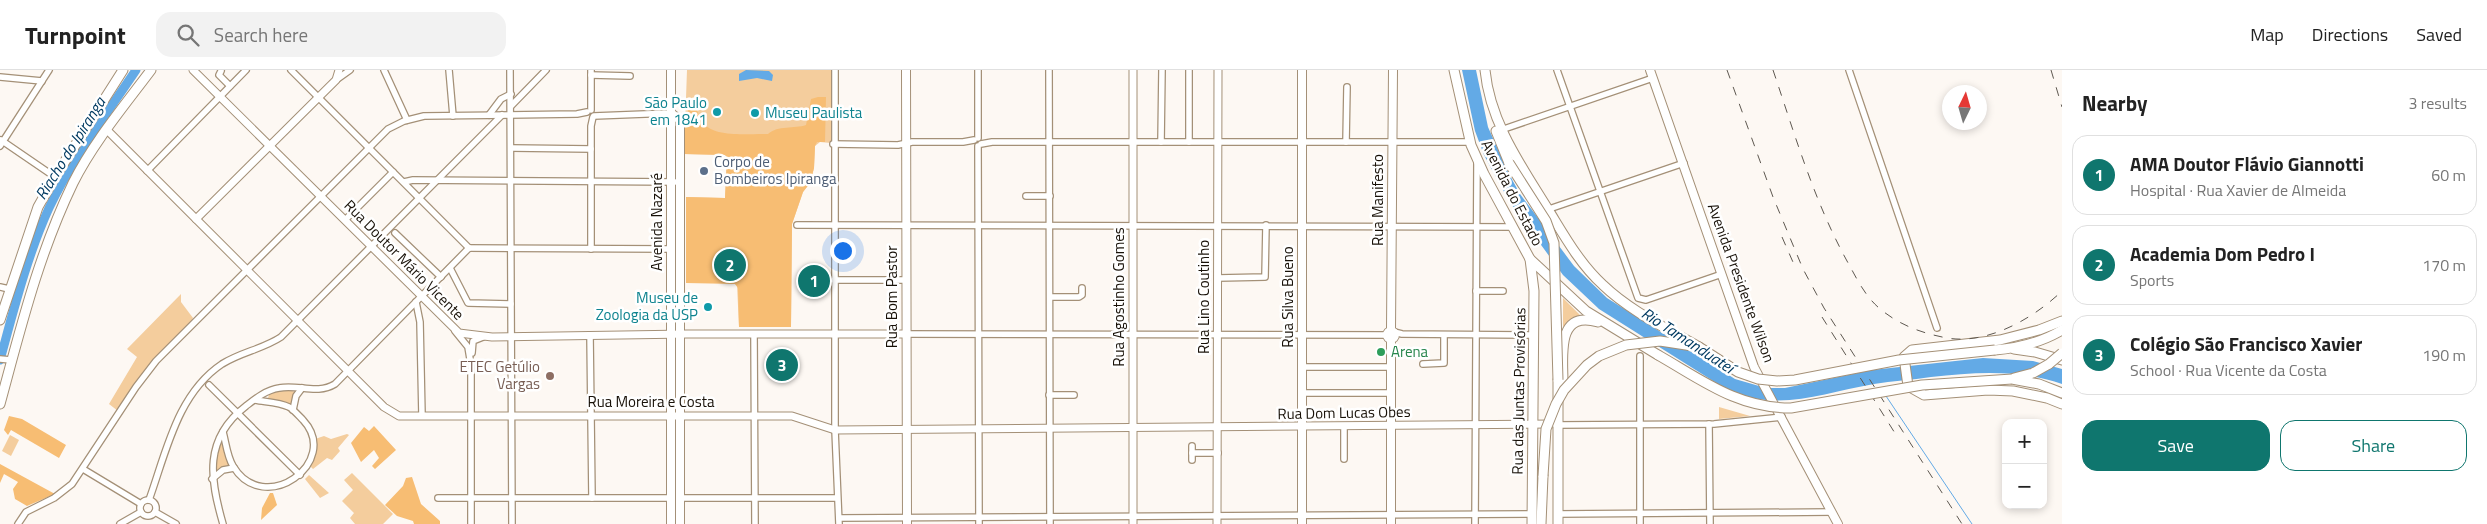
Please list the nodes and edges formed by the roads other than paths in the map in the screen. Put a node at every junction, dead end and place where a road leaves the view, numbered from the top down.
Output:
1 (49, 70) edge
2 (123, 70) edge
3 (151, 70) edge
4 (193, 70) edge
5 (246, 70) edge
6 (291, 70) edge
7 (339, 70) edge
8 (350, 70) edge
9 (384, 70) edge
10 (449, 70) edge
11 (510, 70) edge
12 (546, 70) edge
13 (671, 70) edge
14 (835, 70) edge
15 (906, 70) edge
16 (978, 70) edge
17 (1050, 70) edge
18 (1133, 70) edge
19 (1162, 70) edge
20 (1189, 70) edge
21 (1218, 70) edge
22 (1302, 70) edge
23 (1393, 70) edge
24 (1454, 70) edge
25 (1485, 70) edge
26 (1557, 70) edge
27 (1849, 70) edge
28 (221, 71) dead end
29 (591, 73) edge
30 (1651, 74) edge
31 (630, 76) dead end
32 (0, 77) edge
33 (336, 80) junction
34 (42, 81) junction
35 (230, 86) junction
36 (1347, 88) dead end
37 (511, 94) junction
38 (221, 96) junction
39 (318, 97) junction
40 (1492, 104) junction
41 (511, 106) junction
42 (1570, 107) junction
43 (671, 113) junction
44 (591, 114) junction
45 (489, 115) junction
46 (502, 115) junction
47 (511, 115) junction
48 (453, 116) junction
49 (407, 120) junction
50 (107, 130) junction
51 (1501, 130) junction
52 (1, 142) edge
53 (978, 142) junction
54 (1050, 142) junction
55 (1133, 142) junction
56 (1162, 142) junction
57 (1189, 142) junction
58 (1218, 142) junction
59 (1302, 142) junction
60 (1346, 142) junction
61 (1392, 142) junction
62 (1470, 142) junction
63 (906, 143) junction
64 (834, 144) junction
65 (271, 146) junction
66 (369, 147) junction
67 (512, 148) junction
68 (591, 149) junction
69 (1477, 158) junction
70 (1684, 163) junction
71 (147, 171) junction
72 (393, 172) junction
73 (55, 177) junction
74 (404, 182) junction
75 (436, 182) junction
76 (512, 182) junction
77 (591, 182) junction
78 (671, 182) junction
79 (680, 182) junction
80 (1600, 192) junction
81 (320, 196) junction
82 (1026, 196) dead end
83 (1050, 196) junction
84 (419, 198) junction
85 (1548, 209) junction
86 (196, 219) junction
87 (345, 220) junction
88 (978, 222) junction
89 (1048, 223) junction
90 (797, 225) dead end
91 (834, 225) junction
92 (906, 225) junction
93 (1133, 225) junction
94 (1217, 225) junction
95 (1266, 225) junction
96 (1302, 226) junction
97 (1392, 226) junction
98 (1477, 226) junction
99 (1513, 227) junction
100 (395, 232) dead end
101 (371, 246) junction
102 (469, 248) junction
103 (512, 248) junction
104 (591, 249) junction
105 (671, 249) junction
106 (1530, 259) junction
107 (450, 268) junction
108 (247, 270) junction
109 (1722, 274) junction
110 (441, 278) junction
111 (1218, 278) junction
112 (834, 280) junction
113 (906, 280) junction
114 (5, 288) edge
115 (1082, 288) dead end
116 (1476, 291) junction
117 (1503, 292) dead end
118 (422, 296) junction
119 (1050, 297) junction
120 (416, 302) junction
121 (511, 304) junction
122 (0, 320) edge
123 (298, 320) junction
124 (2062, 321) edge
125 (1611, 327) junction
126 (1937, 328) dead end
127 (2062, 330) edge
128 (456, 331) junction
129 (754, 334) junction
130 (834, 334) junction
131 (906, 334) junction
132 (978, 334) junction
133 (1050, 334) junction
134 (1133, 334) junction
135 (1217, 334) junction
136 (1393, 334) junction
137 (680, 335) junction
138 (1302, 335) junction
139 (1444, 335) junction
140 (1476, 335) junction
141 (1534, 335) junction
142 (590, 336) junction
143 (671, 336) junction
144 (492, 337) junction
145 (511, 337) junction
146 (1699, 347) junction
147 (2009, 349) junction
148 (2062, 354) edge
149 (1640, 356) dead end
150 (6, 360) edge
151 (2062, 360) edge
152 (1423, 364) dead end
153 (471, 365) junction
154 (1302, 367) junction
155 (1391, 368) junction
156 (348, 370) junction
157 (2012, 379) junction
158 (209, 384) dead end
159 (302, 388) junction
160 (1302, 393) junction
161 (2062, 393) edge
162 (1391, 394) junction
163 (1050, 395) junction
164 (1074, 395) dead end
165 (255, 400) junction
166 (0, 404) edge
167 (2062, 404) edge
168 (293, 410) junction
169 (238, 413) junction
170 (422, 416) junction
171 (512, 416) junction
172 (590, 416) junction
173 (671, 416) junction
174 (680, 416) junction
175 (471, 417) junction
176 (755, 417) junction
177 (1782, 417) junction
178 (1556, 423) junction
179 (1536, 424) junction
180 (1640, 424) junction
181 (1709, 424) junction
182 (1476, 425) junction
183 (1344, 426) junction
184 (1391, 426) junction
185 (1218, 427) junction
186 (1302, 427) junction
187 (1050, 429) junction
188 (1134, 429) junction
189 (835, 430) junction
190 (906, 430) junction
191 (978, 430) junction
192 (223, 432) junction
193 (1192, 446) dead end
194 (1192, 453) junction
195 (1218, 453) junction
196 (1344, 459) dead end
197 (1192, 460) dead end
198 (234, 468) junction
199 (83, 469) junction
200 (300, 475) junction
201 (212, 479) junction
202 (438, 498) dead end
203 (471, 498) junction
204 (511, 498) junction
205 (592, 498) junction
206 (671, 498) junction
207 (680, 498) junction
208 (754, 498) junction
209 (837, 498) junction
210 (149, 500) junction
211 (141, 504) junction
212 (141, 512) junction
213 (155, 512) junction
214 (1710, 513) junction
215 (1391, 514) junction
216 (1475, 514) junction
217 (1532, 514) junction
218 (1640, 514) junction
219 (1217, 516) junction
220 (1558, 519) edge
221 (1133, 520) edge
222 (1302, 520) edge
223 (1834, 520) edge
224 (838, 521) edge
225 (907, 521) edge
226 (979, 521) edge
227 (1050, 521) edge
228 (18, 524) edge
229 (120, 524) edge
230 (176, 524) edge
231 (223, 524) edge
232 (471, 524) edge
233 (512, 524) edge
234 (671, 524) edge
235 (680, 524) edge
236 (755, 524) edge
237 (1217, 524) edge
238 (1391, 524) edge
239 (1475, 524) edge
240 (1532, 524) edge
241 (1541, 524) edge
242 (1640, 524) edge
243 (1710, 524) edge

1 - 34 street
2 - 73 main road
3 - 50 main road
4 - 38 street, Rua Doutor Mário Vicente
5 - 35 street
6 - 39 street
7 - 33 street
8 - 33 street
9 - 49 street
10 - 48 street
11 - 37 street
12 - 41 street
13 - 43 main road, Avenida Nazaré
14 - 64 street
15 - 63 main road, Rua Bom Pastor
16 - 53 street
17 - 54 street
18 - 55 street, Rua Agostinho Gomes
19 - 56 street
20 - 57 street
21 - 58 street, Rua Lino Coutinho
22 - 59 main road, Rua Silva Bueno
23 - 61 main road, Rua Manifesto
24 - 62 main road, Avenida do Estado
25 - 40 main road, Avenida do Estado
26 - 42 street
27 - 126 street
28 - 35 street
29 - 31 street
29 - 44 street
30 - 42 street
30 - 70 main road, Avenida Presidente Wilson
32 - 34 street
33 - 39 street
34 - 52 street
35 - 38 street
36 - 60 street
37 - 41 street
37 - 45 street
38 - 65 street, Rua Doutor Mário Vicente
38 - 71 street
39 - 65 street
39 - 66 street
40 - 51 main road, Avenida do Estado
40 - 178 main road, Avenida do Estado, bridge
41 - 47 street
42 - 51 street
42 - 80 street
43 - 44 street
43 - 78 main road, Avenida Nazaré
43 - 79 main road, Avenida Nazaré
44 - 47 street
44 - 68 street
45 - 46 street
45 - 48 street
46 - 47 street
46 - 75 street
47 - 67 street
48 - 49 street
49 - 66 street
50 - 71 street
50 - 150 main road
51 - 85 main road, Avenida do Estado
52 - 73 street
53 - 54 street
53 - 63 street
53 - 88 street
54 - 55 street
54 - 83 street
55 - 56 street
55 - 93 street, Rua Agostinho Gomes
56 - 57 street
57 - 58 street
58 - 59 street
58 - 94 street, Rua Lino Coutinho
59 - 60 street
59 - 96 main road, Rua Silva Bueno
60 - 61 street
61 - 62 street
61 - 97 main road, Rua Manifesto
62 - 69 main road, Avenida do Estado
63 - 64 street
63 - 92 main road, Rua Bom Pastor
64 - 91 street
65 - 81 street, Rua Doutor Mário Vicente
65 - 86 street
66 - 72 street
66 - 81 street
67 - 68 street
67 - 76 street
68 - 77 street
69 - 98 street
69 - 99 main road, Avenida do Estado
70 - 80 street
70 - 109 main road, Avenida Presidente Wilson
71 - 86 street
72 - 74 street
72 - 87 street
73 - 114 main road
74 - 75 street
74 - 84 street
75 - 76 street
75 - 84 street
76 - 77 street
76 - 103 street
77 - 78 street
77 - 104 street
78 - 79 street
78 - 105 main road, Avenida Nazaré
79 - 137 main road, Avenida Nazaré
80 - 85 street
80 - 109 street
81 - 87 street, Rua Doutor Mário Vicente
81 - 108 street
82 - 83 street
83 - 89 street
84 - 101 street
84 - 102 street
85 - 146 main road, Avenida do Estado
86 - 108 street
87 - 101 street, Rua Doutor Mário Vicente
88 - 89 street
88 - 92 street
88 - 132 street
89 - 93 street
89 - 119 street
90 - 91 street
91 - 92 street
91 - 112 street
92 - 113 main road, Rua Bom Pastor
93 - 94 street
93 - 134 street, Rua Agostinho Gomes
94 - 95 street
94 - 111 street, Rua Lino Coutinho
95 - 96 street
95 - 111 street
96 - 97 street
96 - 138 main road, Rua Silva Bueno
97 - 98 street
97 - 136 main road, Rua Manifesto
98 - 99 street
98 - 116 street
99 - 106 main road, Avenida do Estado
100 - 110 street
101 - 118 street, Rua Doutor Mário Vicente
101 - 123 street
102 - 103 street
102 - 107 street
103 - 104 street
103 - 121 street
104 - 105 street
105 - 143 main road, Avenida Nazaré
106 - 125 main road, Avenida do Estado
106 - 141 main road, Rua das Juntas Provisórias
107 - 110 street
107 - 121 street
108 - 123 street
108 - 199 street
109 - 177 main road, Avenida Presidente Wilson
110 - 118 street
111 - 135 street, Rua Lino Coutinho
112 - 113 street
112 - 130 street
113 - 131 main road, Rua Bom Pastor
114 - 122 main road
115 - 119 street
116 - 117 street
116 - 140 street
118 - 120 street
118 - 128 street, Rua Doutor Mário Vicente
119 - 133 street
120 - 156 street
120 - 170 street
121 - 145 street
123 - 156 street
123 - 210 street
124 - 167 main road
125 - 157 main road, Avenida do Estado, bridge
125 - 178 main road
127 - 147 main road
128 - 144 street
128 - 153 street, Rua Doutor Mário Vicente
129 - 130 street
129 - 137 street
129 - 176 street
130 - 131 street
130 - 189 street
131 - 132 street
131 - 190 main road, Rua Bom Pastor
132 - 133 street
132 - 191 street
133 - 134 street
133 - 163 street
134 - 135 street
134 - 188 street, Rua Agostinho Gomes
135 - 138 street
135 - 185 street, Rua Lino Coutinho
136 - 138 street
136 - 139 street
136 - 155 main road, Rua Manifesto
137 - 143 street
137 - 174 main road, Avenida Nazaré
138 - 154 main road, Rua Silva Bueno
139 - 140 street
139 - 152 street
140 - 141 street
140 - 182 street
141 - 179 main road, Rua das Juntas Provisórias
142 - 143 street
142 - 145 street
142 - 172 street
143 - 173 main road, Avenida Nazaré
144 - 145 street
144 - 153 street
145 - 171 street
146 - 147 main road, Avenida do Estado, bridge
146 - 241 main road, bridge
147 - 151 main road
148 - 157 main road, bridge
149 - 180 street
150 - 166 main road
153 - 175 street, Rua Doutor Mário Vicente
154 - 155 street
154 - 160 main road, Rua Silva Bueno
155 - 162 main road, Rua Manifesto
156 - 159 street
156 - 170 street, Rua Moreira e Costa
157 - 161 main road
158 - 169 street
159 - 165 street
159 - 168 street
160 - 162 street
160 - 186 main road, Rua Silva Bueno
162 - 184 main road, Rua Manifesto
163 - 164 street
163 - 187 street
165 - 168 street
165 - 169 street
168 - 200 street
169 - 192 street
169 - 200 street
170 - 175 street, Rua Moreira e Costa
171 - 172 street, Rua Moreira e Costa
171 - 175 street, Rua Moreira e Costa
171 - 204 street
172 - 173 street, Rua Moreira e Costa
172 - 205 street
173 - 174 street, Rua Moreira e Costa
173 - 206 main road, Avenida Nazaré
174 - 176 street, Rua Moreira e Costa
174 - 207 main road, Avenida Nazaré
175 - 203 street, Rua Doutor Mário Vicente
176 - 189 street, Rua Moreira e Costa
176 - 208 street
177 - 181 street, Rua Dom Lucas Obes
177 - 223 main road, Avenida Presidente Wilson
178 - 179 street, Rua Dom Lucas Obes, bridge
178 - 180 street, Rua Dom Lucas Obes
178 - 220 main road
179 - 182 street, Rua Dom Lucas Obes
179 - 217 main road, Rua das Juntas Provisórias
180 - 181 street, Rua Dom Lucas Obes
180 - 218 street
181 - 214 street
182 - 184 street, Rua Dom Lucas Obes
182 - 216 street
183 - 184 street, Rua Dom Lucas Obes
183 - 186 street, Rua Dom Lucas Obes
183 - 196 street
184 - 215 main road, Rua Manifesto
185 - 186 street, Rua Dom Lucas Obes
185 - 188 street, Rua Dom Lucas Obes
185 - 195 street, Rua Lino Coutinho
186 - 222 main road, Rua Silva Bueno
187 - 188 street, Rua Dom Lucas Obes
187 - 191 street, Rua Dom Lucas Obes
187 - 227 street
188 - 221 street, Rua Agostinho Gomes
189 - 190 street, Rua Moreira e Costa
189 - 209 street
190 - 191 street, Rua Dom Lucas Obes
190 - 225 main road, Rua Bom Pastor
191 - 226 street
192 - 198 street
192 - 201 street
193 - 194 street
194 - 195 street
194 - 197 street
195 - 219 street, Rua Lino Coutinho
198 - 200 street
198 - 201 street
199 - 211 street
199 - 228 street
201 - 231 street
202 - 203 street
203 - 204 street
203 - 232 street, Rua Doutor Mário Vicente
204 - 205 street
204 - 233 street
205 - 206 street
206 - 234 main road, Avenida Nazaré
207 - 208 street
207 - 235 main road, Avenida Nazaré
208 - 209 street
208 - 236 street
209 - 224 street
210 - 211 street
210 - 213 street
211 - 212 street
212 - 213 street
212 - 229 street
213 - 230 street
214 - 218 street
214 - 223 street
214 - 243 street
215 - 216 street
215 - 222 street
215 - 238 main road, Rua Manifesto
216 - 217 street
216 - 239 street
217 - 240 main road, Rua das Juntas Provisórias
218 - 220 street
218 - 242 street
219 - 221 street
219 - 222 street
219 - 237 street, Rua Lino Coutinho
221 - 227 street
224 - 225 street
225 - 226 street
226 - 227 street

